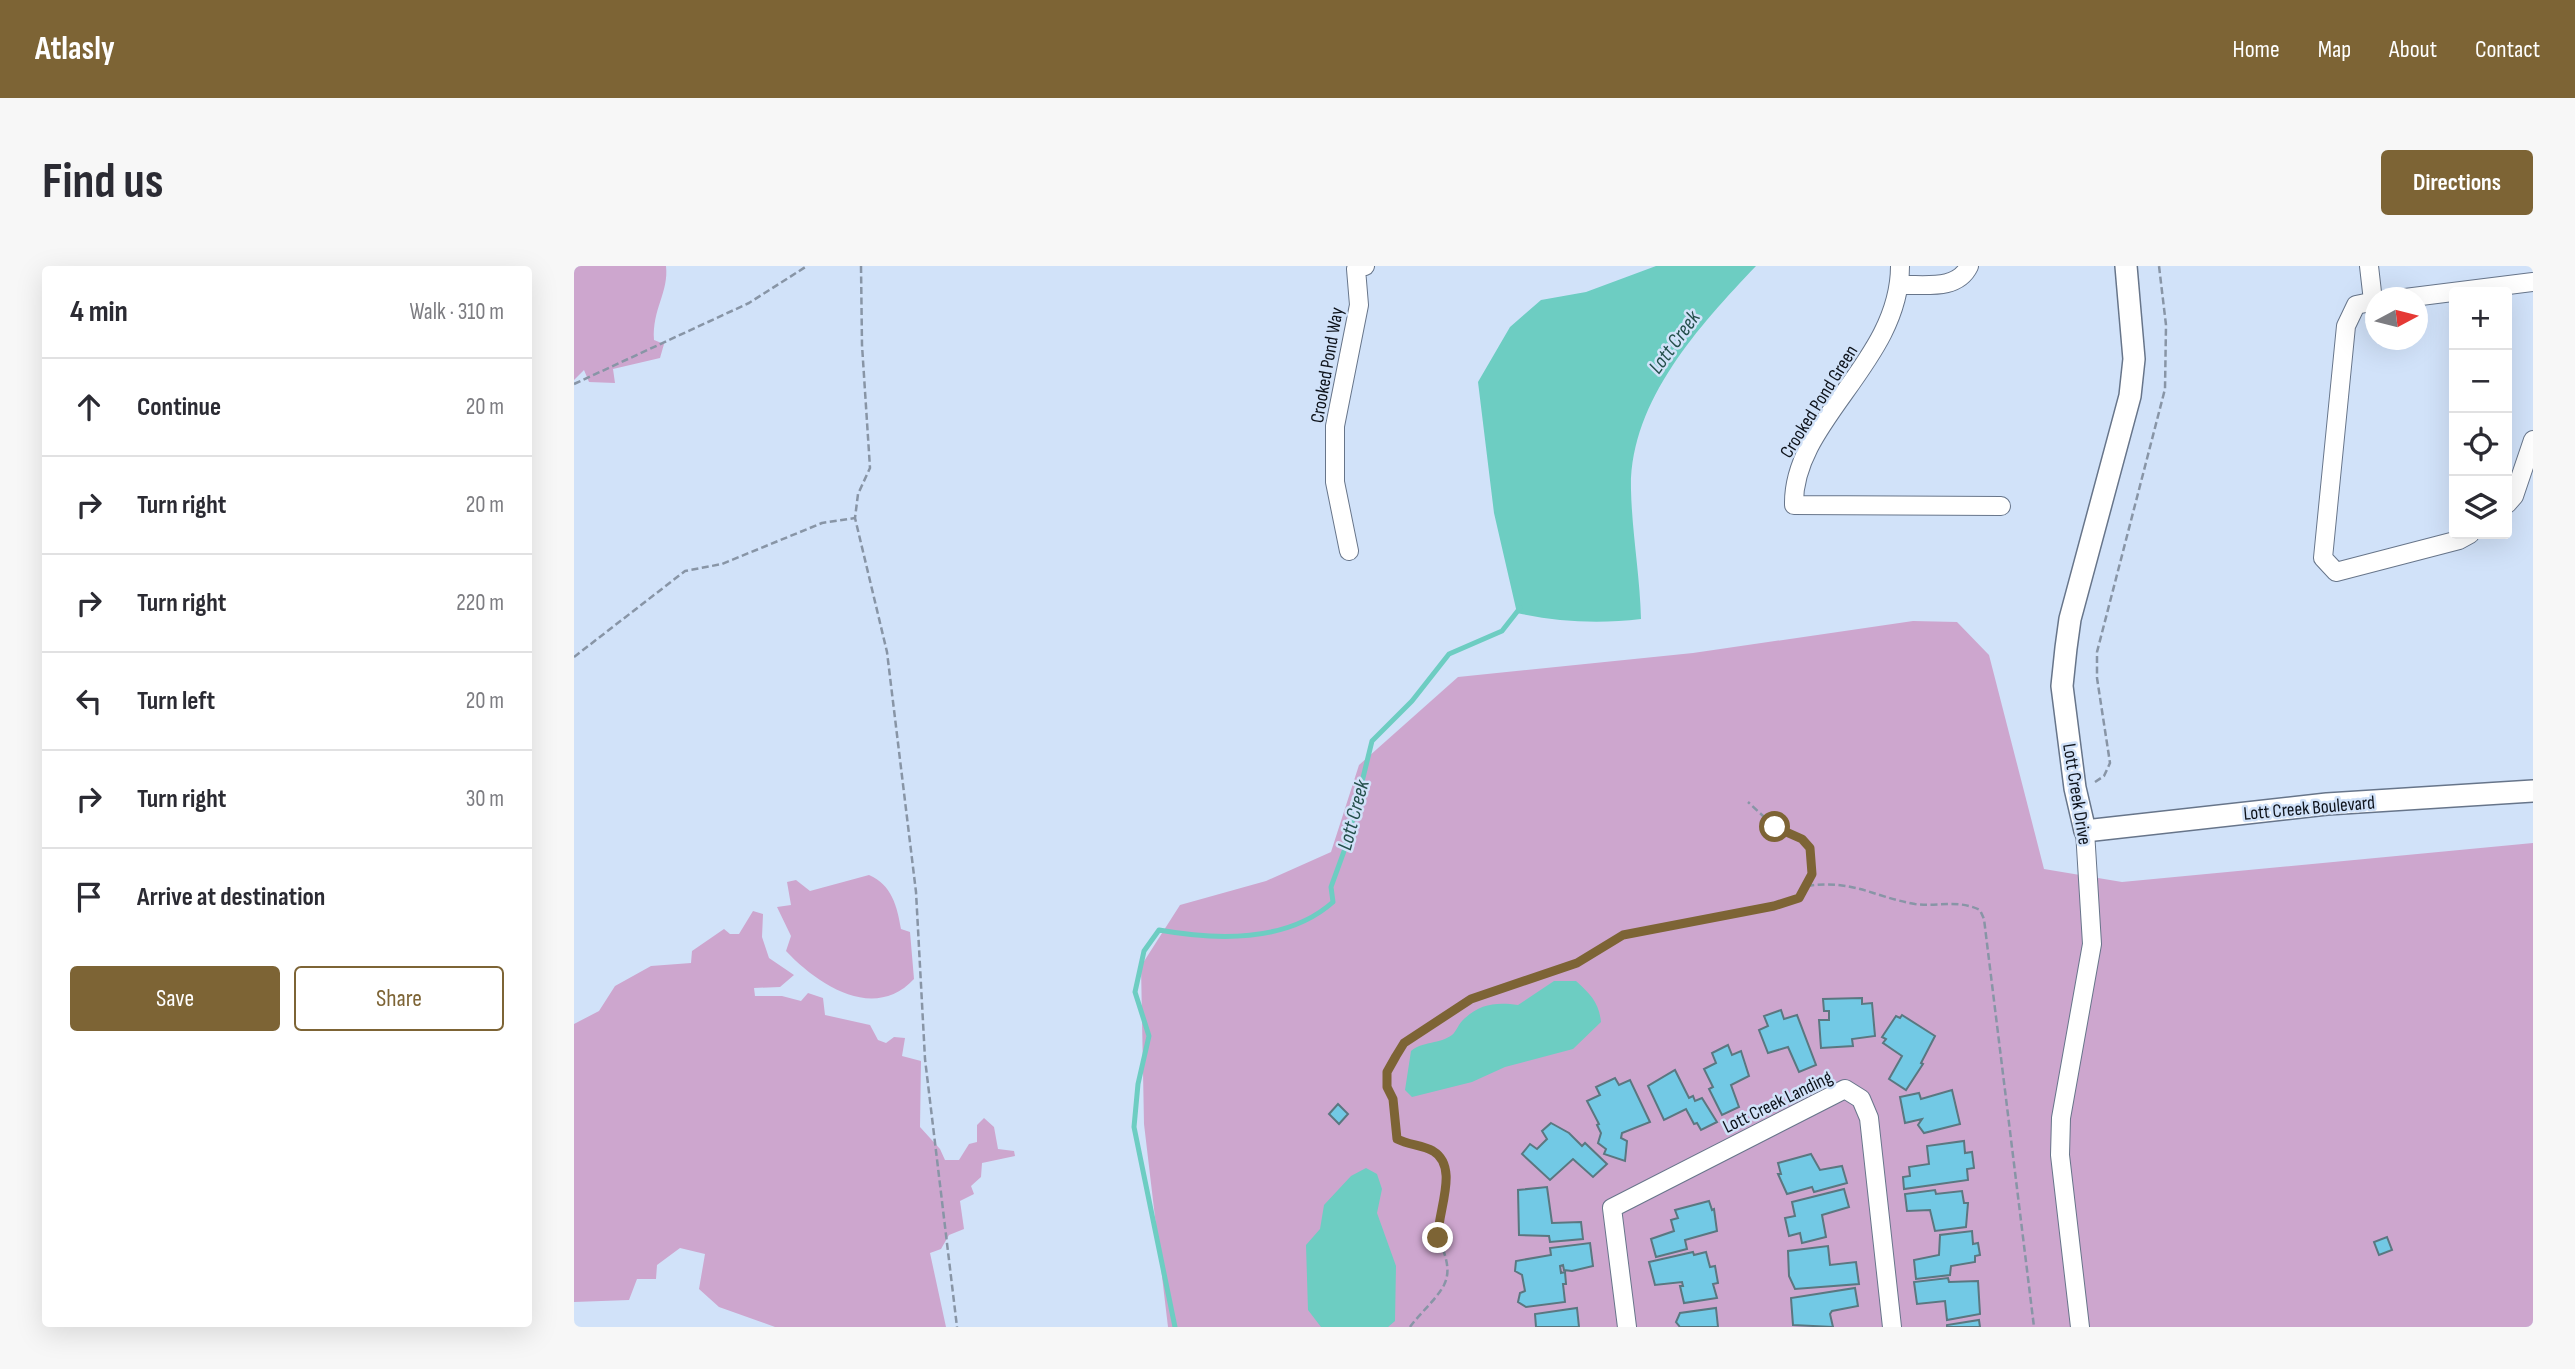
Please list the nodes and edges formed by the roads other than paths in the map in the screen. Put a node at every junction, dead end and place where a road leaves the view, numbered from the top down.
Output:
1 (1900, 266) edge
2 (1969, 266) edge
3 (2126, 266) edge
4 (2369, 266) edge
5 (1360, 268) edge
6 (2533, 282) edge
7 (1900, 285) junction
8 (2372, 287) edge
9 (2428, 295) edge
10 (2365, 302) edge
11 (2533, 440) edge
12 (2512, 498) edge
13 (2001, 506) dead end
14 (2461, 539) edge
15 (1349, 551) dead end
16 (2533, 791) edge
17 (2085, 831) junction
18 (1627, 1327) edge
19 (1892, 1327) edge
20 (2080, 1327) edge

1 - 7 street, Crooked Pond Green
2 - 7 street
3 - 17 street, Lott Creek Drive
4 - 8 street
5 - 15 street, Crooked Pond Way
6 - 9 street
7 - 13 street, Crooked Pond Green
10 - 14 street
11 - 12 street
16 - 17 street, Lott Creek Boulevard
17 - 20 street, Lott Creek Drive
18 - 19 street, Lott Creek Landing

